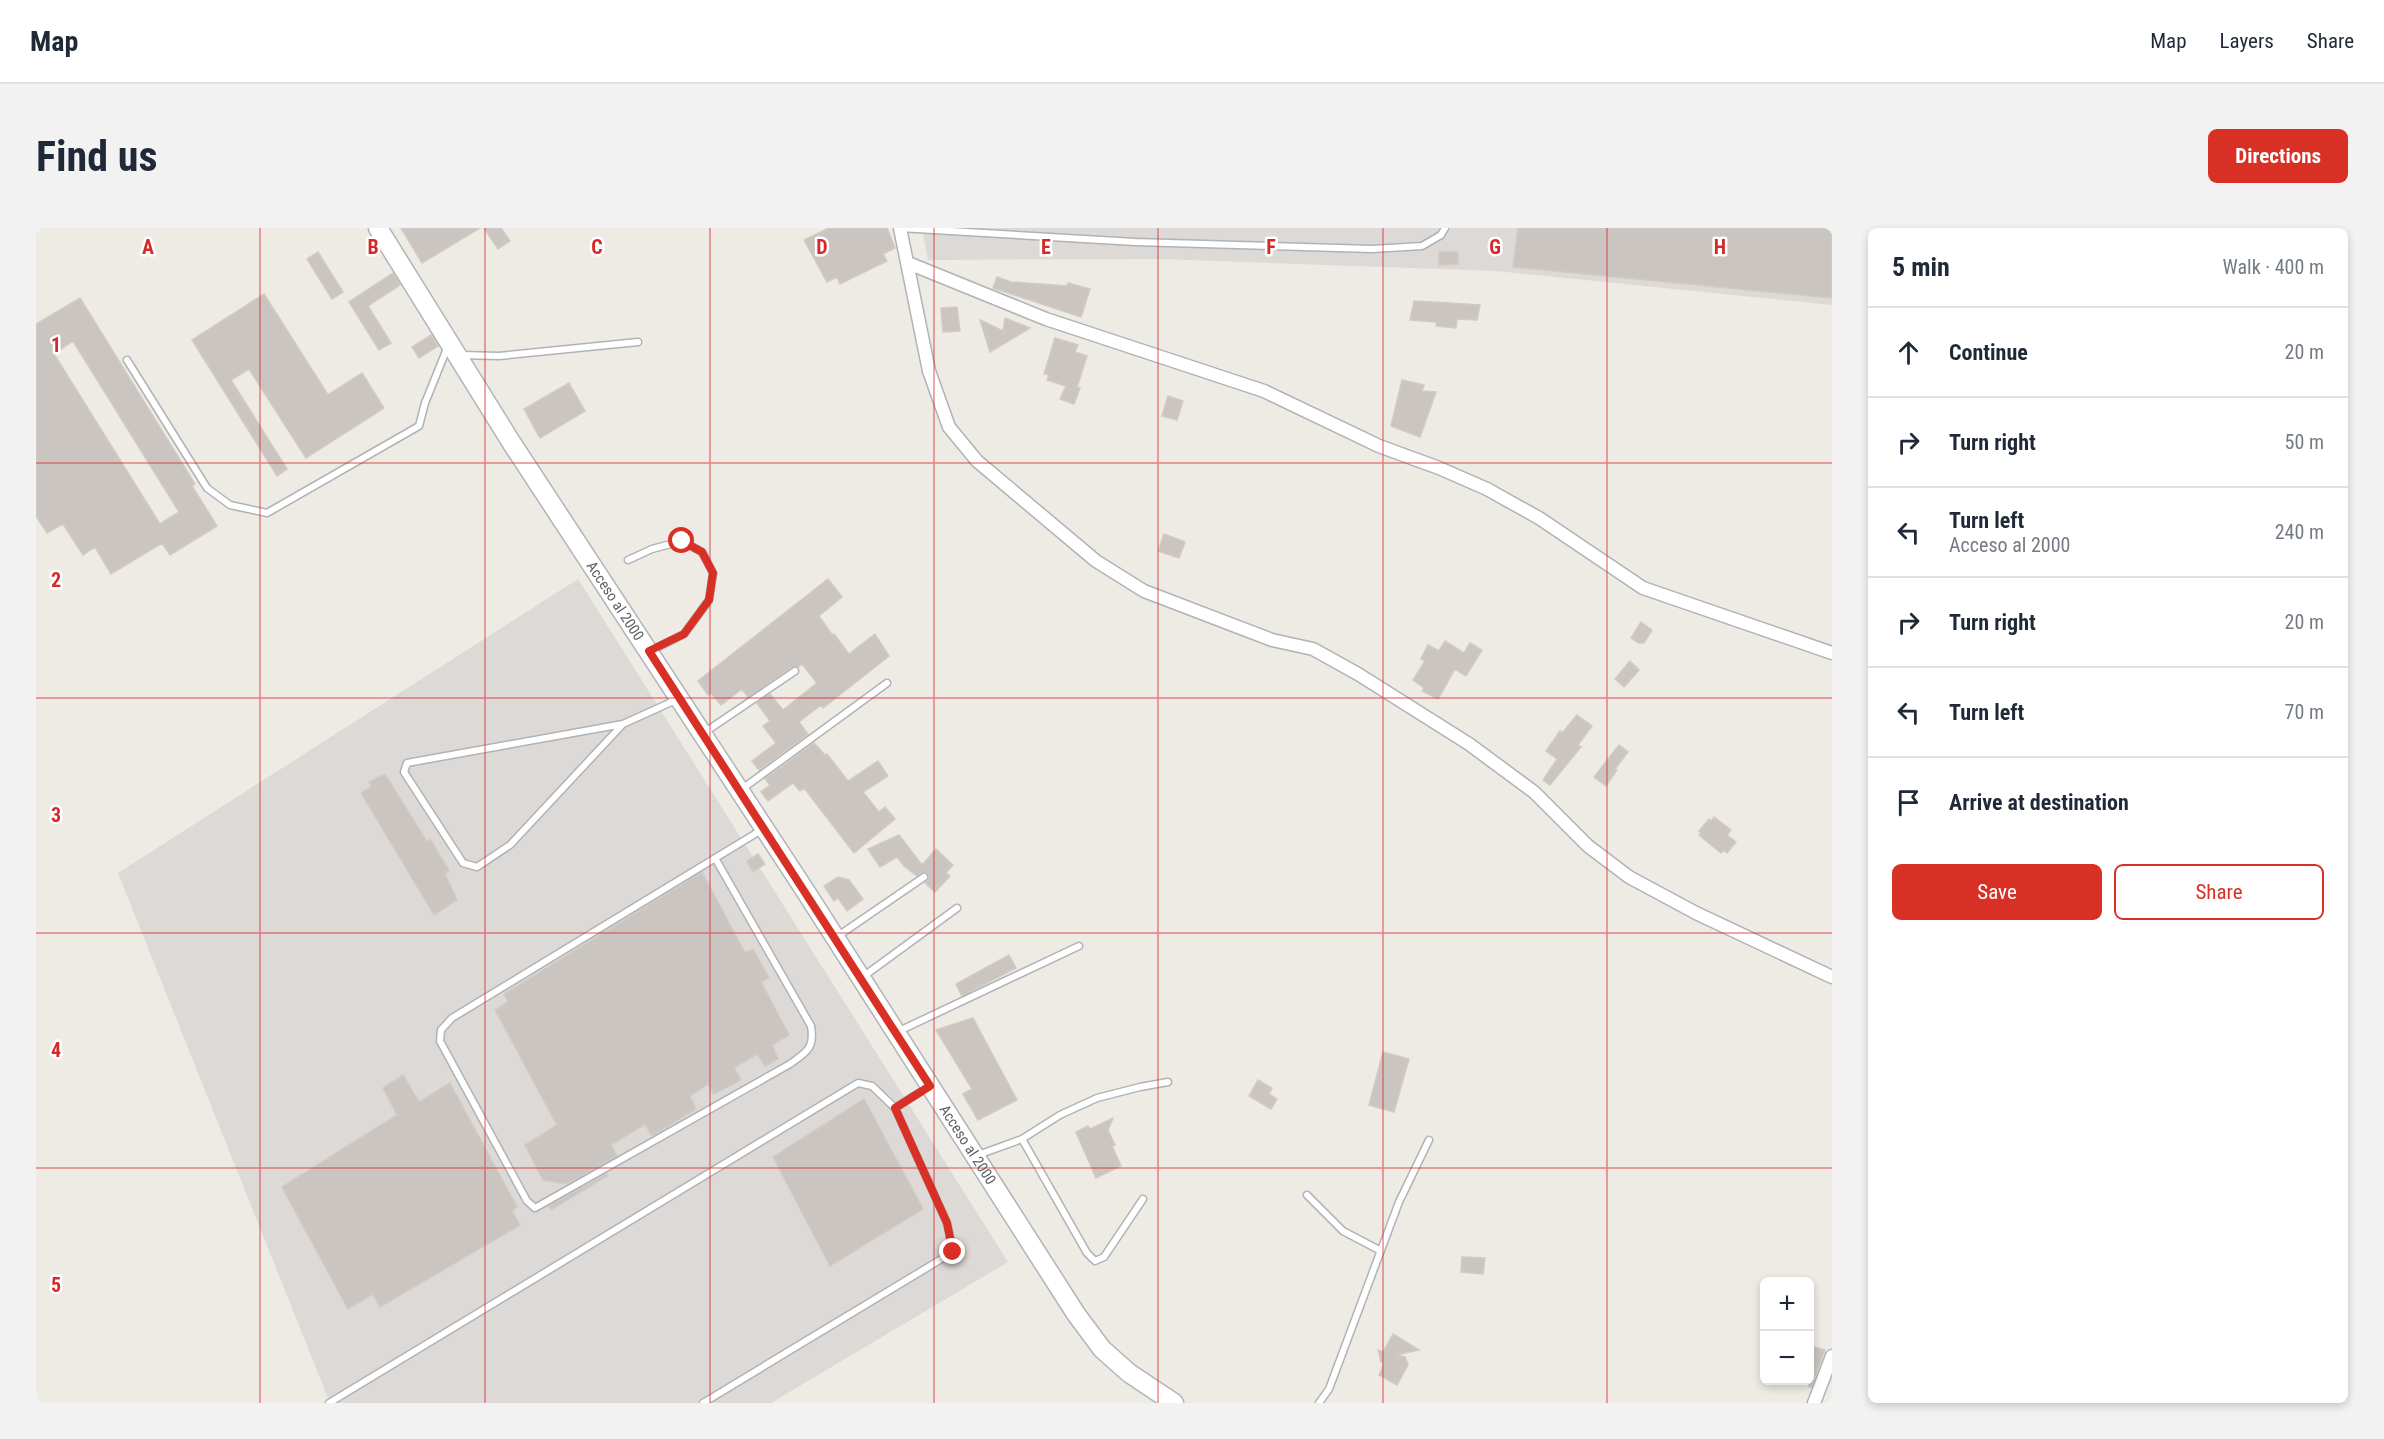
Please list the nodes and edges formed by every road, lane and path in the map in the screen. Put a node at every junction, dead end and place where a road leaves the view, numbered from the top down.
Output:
1 (378, 228) edge
2 (900, 228) edge
3 (1445, 228) edge
4 (908, 262) junction
5 (638, 342) dead end
6 (453, 349) junction
7 (127, 360) dead end
8 (628, 560) dead end
9 (649, 651) junction
10 (1832, 653) edge
11 (795, 671) dead end
12 (887, 683) dead end
13 (679, 699) junction
14 (623, 724) junction
15 (702, 734) junction
16 (740, 791) junction
17 (764, 828) junction
18 (715, 858) junction
19 (924, 877) dead end
20 (957, 908) dead end
21 (835, 938) junction
22 (1079, 946) dead end
23 (1832, 977) edge
24 (861, 978) junction
25 (895, 1032) junction
26 (1168, 1082) dead end
27 (930, 1086) junction
28 (895, 1108) junction
29 (1022, 1139) junction
30 (1429, 1140) dead end
31 (974, 1156) junction
32 (1307, 1195) dead end
33 (1143, 1199) dead end
34 (1381, 1251) junction
35 (1832, 1356) edge
36 (329, 1403) edge
37 (703, 1403) edge
38 (1174, 1403) edge
39 (1319, 1403) edge
40 (1815, 1403) edge

1 - 6 street, Acceso al 2000
2 - 3 lane
2 - 4 street
4 - 10 street
4 - 23 street
5 - 6 lane
6 - 7 lane
6 - 9 street, Acceso al 2000
8 - 9 lane
9 - 13 street, Acceso al 2000
11 - 15 lane
12 - 16 lane
13 - 14 lane
13 - 15 street, Acceso al 2000
14 - 14 lane
15 - 16 street, Acceso al 2000
16 - 17 street, Acceso al 2000
17 - 18 lane
17 - 21 street, Acceso al 2000
18 - 18 lane
19 - 21 lane
20 - 24 lane
21 - 24 street, Acceso al 2000
22 - 25 lane
24 - 25 street, Acceso al 2000
25 - 27 street, Acceso al 2000
26 - 29 lane
27 - 28 lane
27 - 31 street, Acceso al 2000
28 - 36 lane
28 - 37 lane
29 - 31 lane
29 - 33 lane
30 - 34 lane
31 - 38 street, Acceso al 2000
32 - 34 lane
34 - 39 lane
35 - 40 street

